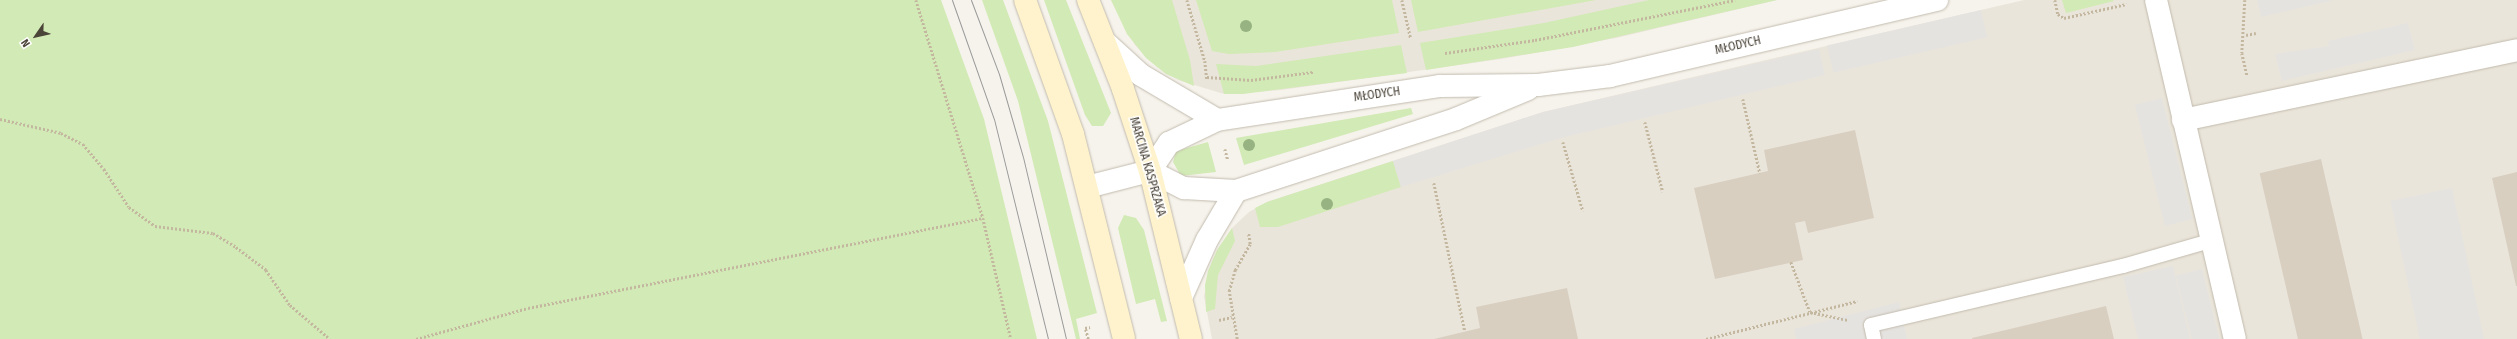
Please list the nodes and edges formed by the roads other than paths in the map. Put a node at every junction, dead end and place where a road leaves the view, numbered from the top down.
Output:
1 (1024, 0) edge
2 (1088, 0) edge
3 (1937, 0) edge
4 (2156, 0) edge
5 (1105, 42) junction
6 (2517, 50) edge
7 (1538, 85) junction
8 (1217, 120) junction
9 (2183, 120) junction
10 (1150, 171) junction
11 (1087, 187) junction
12 (1236, 191) junction
13 (2212, 240) junction
14 (1181, 298) junction
15 (1124, 339) edge
16 (1191, 339) edge
17 (1874, 339) edge
18 (2235, 339) edge

1 - 11 street
2 - 5 street, MARCINA KASPRZAKA
3 - 7 street, MŁODYCH
4 - 9 street
5 - 8 street
5 - 10 street, MARCINA KASPRZAKA
6 - 9 street
7 - 8 street, MŁODYCH
7 - 12 street, MŁODYCH
8 - 10 street, MŁODYCH
9 - 13 street
10 - 11 street
10 - 12 street, MŁODYCH
10 - 14 street, MARCINA KASPRZAKA
11 - 15 street
12 - 14 street
13 - 17 lane
13 - 18 street
14 - 16 street, MARCINA KASPRZAKA

